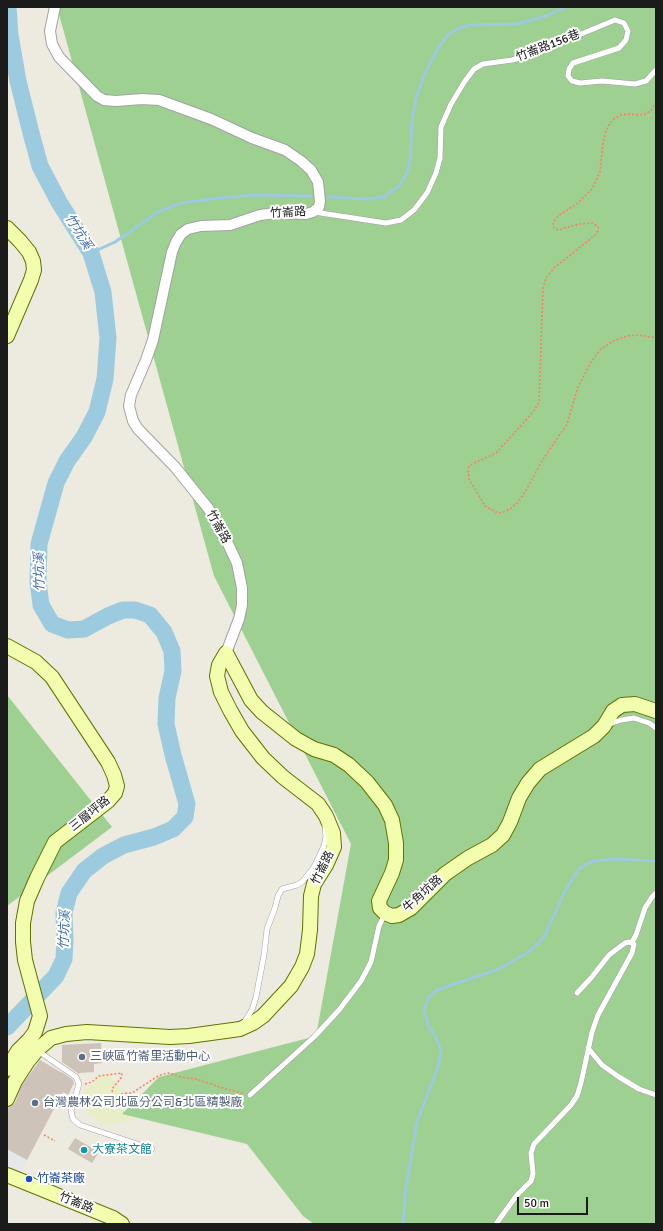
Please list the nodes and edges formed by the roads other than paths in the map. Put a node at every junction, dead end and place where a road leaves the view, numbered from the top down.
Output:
1 (55, 7) edge
2 (656, 70) edge
3 (313, 212) junction
4 (7, 228) edge
5 (7, 336) edge
6 (7, 646) edge
7 (226, 653) junction
8 (656, 712) edge
9 (604, 726) junction
10 (656, 728) edge
11 (314, 800) junction
12 (656, 893) edge
13 (385, 914) junction
14 (632, 942) junction
15 (577, 993) dead end
16 (240, 1028) junction
17 (588, 1048) junction
18 (37, 1050) junction
19 (7, 1069) edge
20 (250, 1095) road end
21 (656, 1096) edge
22 (7, 1099) edge
23 (152, 1149) dead end
24 (7, 1175) edge
25 (122, 1224) edge
26 (496, 1224) edge

1 - 3 street, 竹崙路
2 - 3 lane, 竹崙路156巷
3 - 7 street, 竹崙路
4 - 5 street
6 - 19 street, 三層坪路
7 - 11 street, 竹崙路
7 - 13 street, 牛角坑路
8 - 9 street, 牛角坑路
9 - 10 lane
9 - 13 street, 牛角坑路
11 - 16 lane
11 - 16 street, 竹崙路
12 - 14 lane
13 - 20 lane
14 - 15 lane
14 - 17 lane
16 - 18 street, 竹崙路
17 - 21 lane
17 - 26 lane
18 - 22 street, 竹崙路
18 - 23 lane
24 - 25 street, 竹崙路

